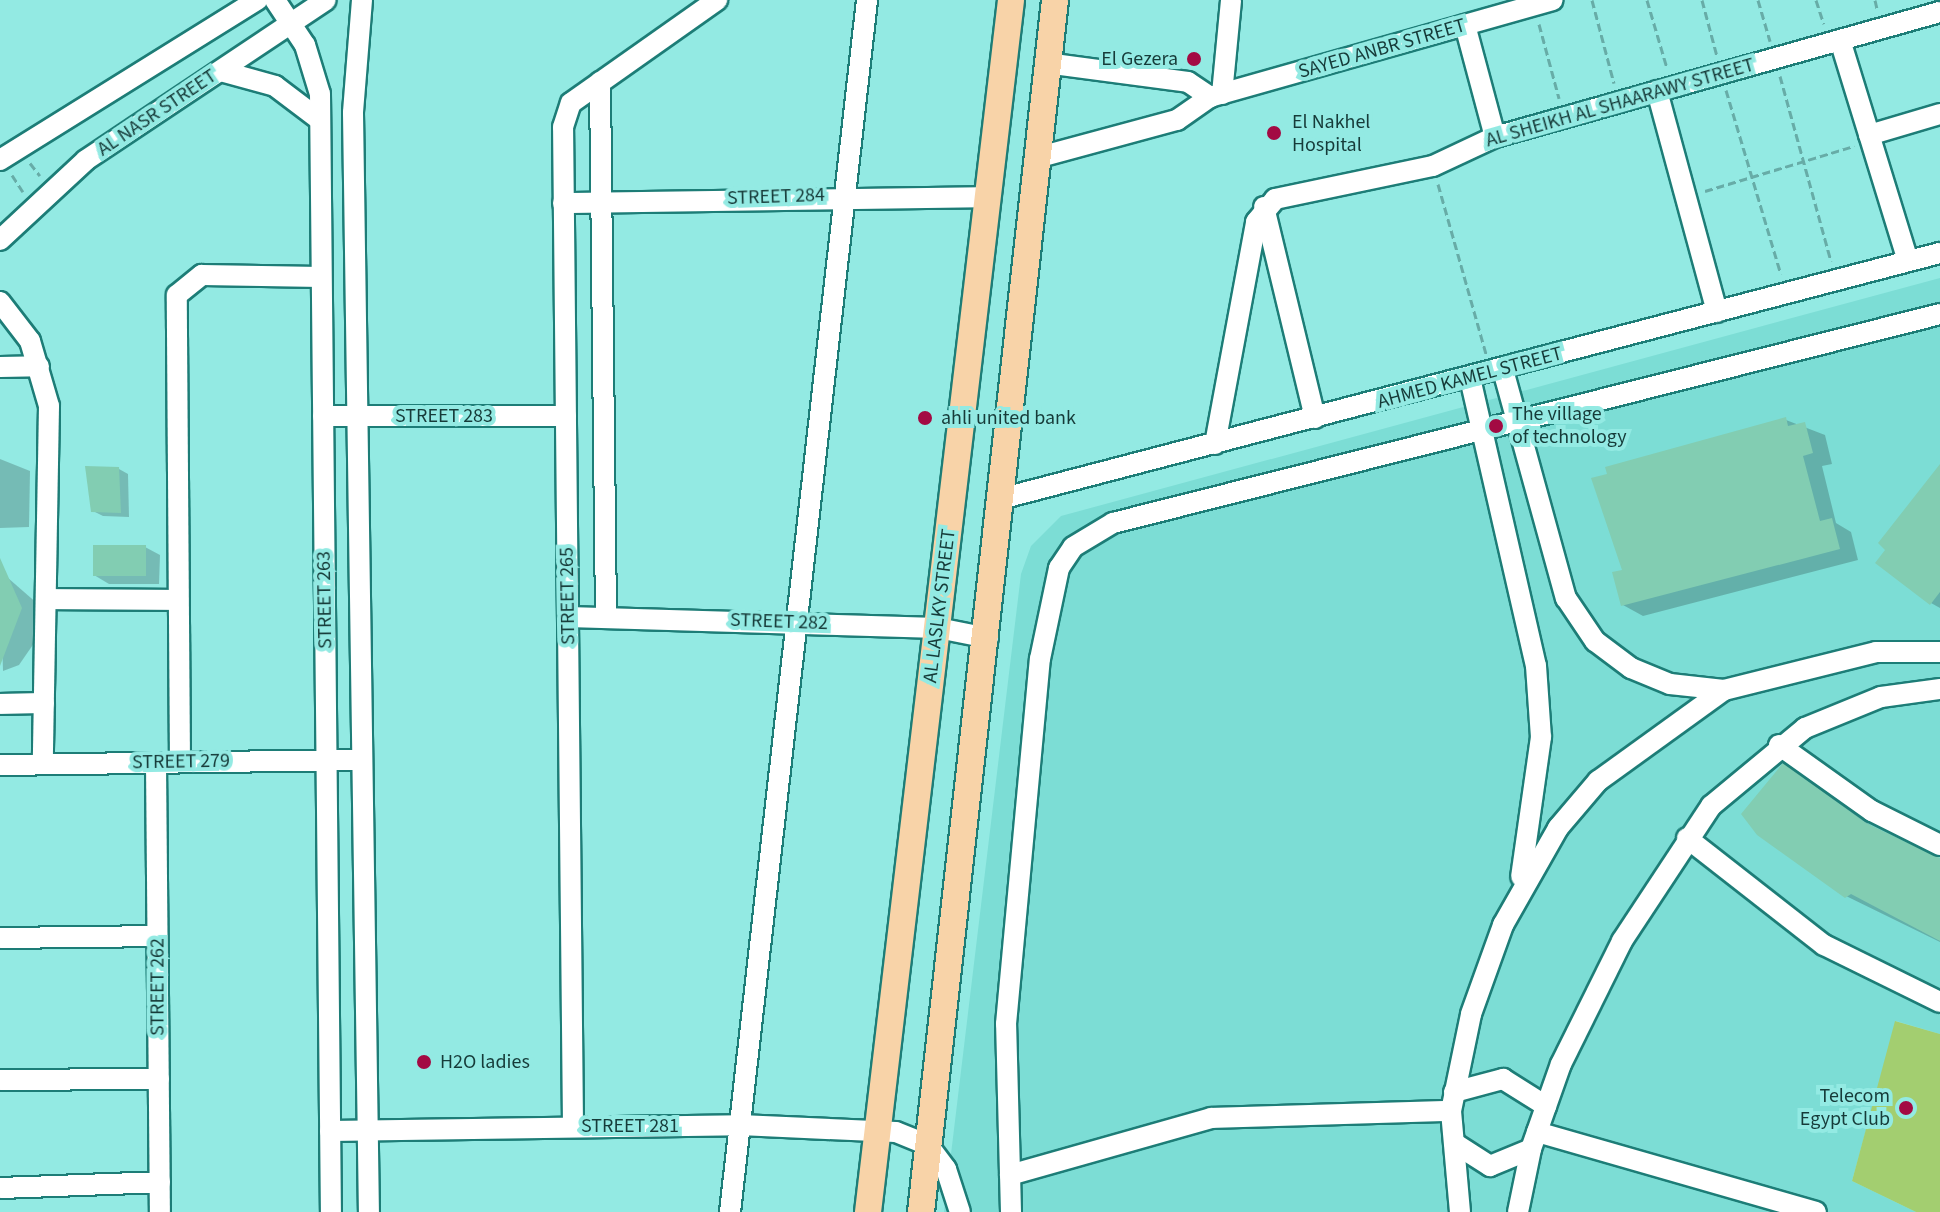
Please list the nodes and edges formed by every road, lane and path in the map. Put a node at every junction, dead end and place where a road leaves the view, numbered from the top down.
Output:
1 (257, 0) edge
2 (275, 0) edge
3 (326, 0) edge
4 (362, 0) edge
5 (717, 0) edge
6 (867, 0) edge
7 (1011, 0) edge
8 (1055, 0) edge
9 (1231, 0) edge
10 (1592, 0) edge
11 (1647, 0) edge
12 (1702, 0) edge
13 (1758, 0) edge
14 (1816, 0) edge
15 (1544, 3) edge
16 (1940, 12) edge
17 (291, 23) junction
18 (1465, 25) junction
19 (1834, 42) junction
20 (1775, 58) junction
21 (1046, 63) junction
22 (221, 71) junction
23 (1722, 73) junction
24 (600, 82) junction
25 (1665, 89) junction
26 (1216, 96) junction
27 (1620, 102) junction
28 (1940, 114) edge
29 (1563, 118) junction
30 (320, 120) junction
31 (1869, 135) junction
32 (1495, 137) junction
33 (7, 157) edge
34 (1036, 158) junction
35 (1804, 162) junction
36 (1433, 166) junction
37 (1752, 178) junction
38 (52, 191) junction
39 (848, 195) junction
40 (988, 197) junction
41 (1686, 197) junction
42 (601, 202) junction
43 (563, 203) junction
44 (1264, 207) junction
45 (34, 208) junction
46 (0, 240) edge
47 (1940, 253) edge
48 (1908, 261) junction
49 (321, 277) junction
50 (1836, 280) junction
51 (1786, 293) junction
52 (0, 302) edge
53 (1717, 312) junction
54 (1940, 314) edge
55 (39, 366) junction
56 (0, 367) edge
57 (1497, 371) junction
58 (1470, 378) junction
59 (323, 416) junction
60 (357, 416) junction
61 (566, 416) junction
62 (1315, 418) junction
63 (1516, 421) junction
64 (1483, 430) junction
65 (1215, 444) junction
66 (1000, 499) junction
67 (46, 599) junction
68 (177, 600) junction
69 (606, 616) junction
70 (568, 617) junction
71 (799, 622) junction
72 (938, 628) junction
73 (988, 638) junction
74 (1940, 652) edge
75 (1940, 689) edge
76 (1724, 690) junction
77 (44, 703) junction
78 (0, 704) edge
79 (1779, 745) junction
80 (326, 760) junction
81 (362, 760) junction
82 (180, 762) junction
83 (156, 763) junction
84 (43, 764) junction
85 (0, 765) edge
86 (1687, 838) junction
87 (1940, 845) edge
88 (1518, 891) junction
89 (157, 936) junction
90 (0, 938) edge
91 (1940, 1002) edge
92 (159, 1079) junction
93 (0, 1080) edge
94 (1452, 1101) junction
95 (1546, 1106) junction
96 (740, 1125) junction
97 (573, 1126) junction
98 (368, 1130) junction
99 (330, 1131) junction
100 (878, 1131) junction
101 (1534, 1140) junction
102 (1454, 1143) junction
103 (928, 1145) junction
104 (1010, 1175) junction
105 (160, 1182) junction
106 (0, 1188) edge
107 (1768, 1205) edge
108 (160, 1212) edge
109 (331, 1212) edge
110 (369, 1212) edge
111 (730, 1212) edge
112 (868, 1212) edge
113 (921, 1212) edge
114 (960, 1212) edge
115 (1011, 1212) edge
116 (1460, 1212) edge
117 (1518, 1212) edge
118 (1816, 1212) edge

1 - 33 street, AL NASR STREET
2 - 17 street, STREET 263
3 - 17 street, AL NASR STREET
4 - 60 street, STREET 263
5 - 24 street, STREET 265
6 - 39 street
7 - 40 main road, AL LASLKY STREET
8 - 21 main road
9 - 26 street
10 - 27 path
11 - 25 path
12 - 23 path
13 - 20 path
14 - 19 path
15 - 18 street, SAYED ANBR STREET
15 - 29 path
16 - 19 street, AL SHEIKH AL SHAARAWY STREET
17 - 22 street, AL NASR STREET
17 - 30 street, STREET 263
18 - 26 street, SAYED ANBR STREET
18 - 32 street
19 - 20 street, AL SHEIKH AL SHAARAWY STREET
19 - 31 street
20 - 23 street, AL SHEIKH AL SHAARAWY STREET
20 - 35 path
21 - 26 street
21 - 34 main road
22 - 30 street
22 - 38 street, AL NASR STREET
23 - 25 street, AL SHEIKH AL SHAARAWY STREET
23 - 37 path
24 - 42 street, STREET 265
24 - 43 street, STREET 265
25 - 27 street, AL SHEIKH AL SHAARAWY STREET
25 - 41 street
26 - 34 street, SAYED ANBR STREET
27 - 29 street, AL SHEIKH AL SHAARAWY STREET
28 - 31 street
29 - 32 street, AL SHEIKH AL SHAARAWY STREET
30 - 49 street, STREET 263
31 - 35 path
31 - 48 street
32 - 36 street, AL SHEIKH AL SHAARAWY STREET
33 - 38 path
33 - 45 path
34 - 66 main road
35 - 37 path
35 - 50 path
36 - 44 street, AL SHEIKH AL SHAARAWY STREET
36 - 57 path
37 - 41 path
37 - 51 path
38 - 45 street, AL NASR STREET
39 - 40 street, STREET 284
39 - 42 street, STREET 284
39 - 71 street
40 - 72 main road, AL LASLKY STREET
41 - 53 street
42 - 43 street, STREET 284
42 - 69 street, STREET 265
43 - 61 street, STREET 265
44 - 62 street
44 - 65 street
45 - 46 street, AL NASR STREET
47 - 48 street, AHMED KAMEL STREET
48 - 50 street, AHMED KAMEL STREET
49 - 59 street, STREET 263
49 - 68 street
50 - 51 street, AHMED KAMEL STREET
51 - 53 street, AHMED KAMEL STREET
52 - 55 street
53 - 57 street, AHMED KAMEL STREET
54 - 63 street
55 - 56 street
55 - 67 street
57 - 58 street, AHMED KAMEL STREET
57 - 63 street
58 - 62 street, AHMED KAMEL STREET
58 - 64 street
59 - 60 street, STREET 283
59 - 80 street, STREET 263
60 - 61 street, STREET 283
60 - 81 street, STREET 263
61 - 70 street, STREET 265
62 - 65 street, AHMED KAMEL STREET
63 - 64 street
63 - 76 street
64 - 88 street
64 - 104 street
65 - 66 street, AHMED KAMEL STREET
66 - 73 main road
67 - 68 street
67 - 77 street
68 - 82 street
69 - 70 street, STREET 282
69 - 71 street, STREET 282
70 - 97 street, STREET 265
71 - 72 street, STREET 282
71 - 96 street
72 - 73 street, STREET 282
72 - 100 main road, AL LASLKY STREET
73 - 103 main road
74 - 76 street
75 - 79 street
76 - 88 street
77 - 78 street
77 - 84 street
79 - 86 street
79 - 87 street
80 - 81 street, STREET 279
80 - 82 street, STREET 279
80 - 99 street, STREET 263
81 - 98 street, STREET 263
82 - 83 street, STREET 279
83 - 84 street, STREET 279
83 - 89 street, STREET 262
84 - 85 street, STREET 279
86 - 91 street
86 - 95 street
88 - 94 street
89 - 90 street
89 - 92 street, STREET 262
92 - 93 street
92 - 105 street, STREET 262
94 - 95 street
94 - 102 street
94 - 104 street
95 - 101 street
96 - 97 street, STREET 281
96 - 100 street, STREET 281
96 - 111 street
97 - 98 street, STREET 281
98 - 99 street, STREET 281
98 - 110 street, STREET 263
99 - 109 street, STREET 263
100 - 103 street, STREET 281
100 - 112 main road, AL LASLKY STREET
101 - 102 street
101 - 107 street
101 - 117 street
102 - 116 street
103 - 113 main road
103 - 114 street
104 - 115 street
105 - 106 street
105 - 108 street, STREET 262
107 - 118 street

